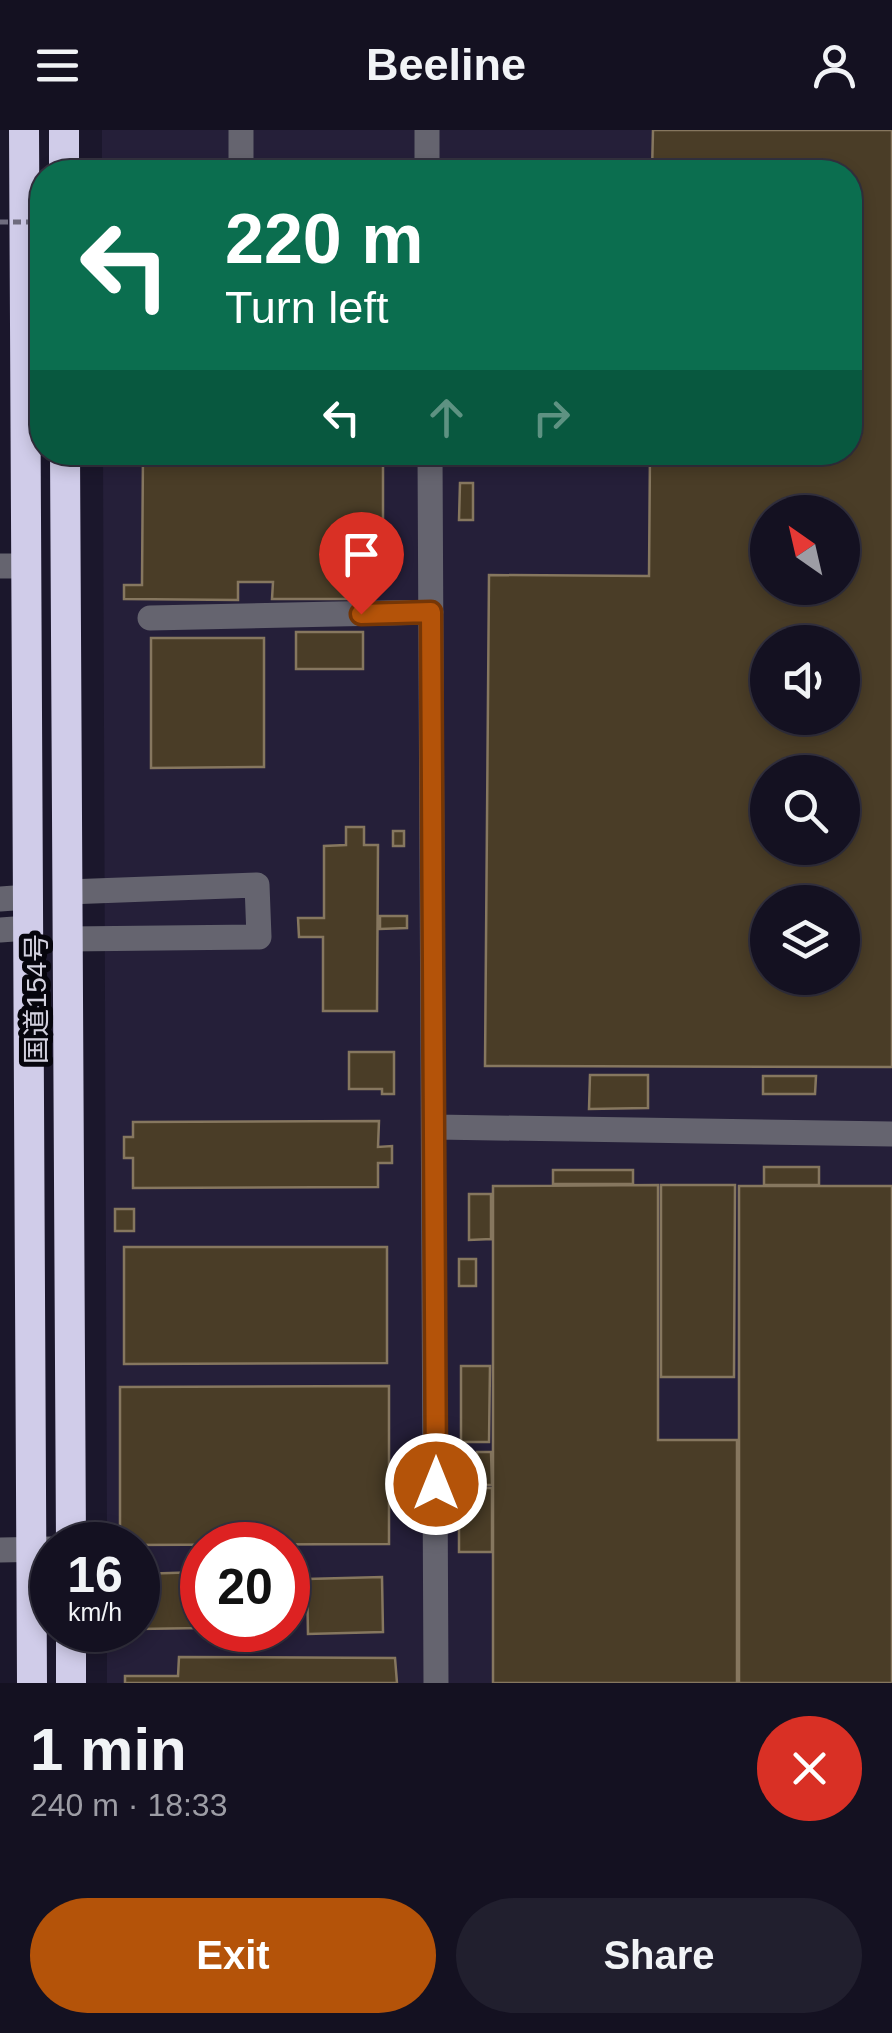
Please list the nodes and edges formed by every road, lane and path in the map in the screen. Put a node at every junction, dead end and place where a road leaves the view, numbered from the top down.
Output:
1 (24, 130) edge
2 (64, 130) edge
3 (241, 130) edge
4 (427, 130) edge
5 (64, 160) edge
6 (241, 160) edge
7 (427, 160) edge
8 (0, 222) edge
9 (30, 222) edge
10 (65, 465) edge
11 (430, 465) edge
12 (13, 566) edge
13 (431, 612) junction
14 (150, 618) dead end
15 (67, 892) junction
16 (14, 898) edge
17 (14, 929) edge
18 (68, 939) junction
19 (436, 1127) junction
20 (892, 1134) edge
21 (41, 1522) edge
22 (71, 1522) edge
23 (30, 1549) edge
24 (0, 1550) edge
25 (34, 1652) edge
26 (71, 1652) edge
27 (32, 1683) edge
28 (72, 1683) edge
29 (436, 1683) edge

1 - 12 highway, 国道154号
2 - 5 highway
3 - 6 lane
4 - 7 lane
8 - 9 path, bridge
10 - 15 highway, 国道154号
11 - 13 lane
12 - 16 highway, 国道154号
13 - 14 lane
13 - 19 lane
15 - 18 highway, 国道154号
15 - 18 lane
16 - 17 highway, 国道154号
17 - 21 highway, 国道154号
18 - 22 highway, 国道154号
19 - 20 lane
19 - 29 lane
23 - 24 lane
25 - 27 highway, 国道154号
26 - 28 highway

